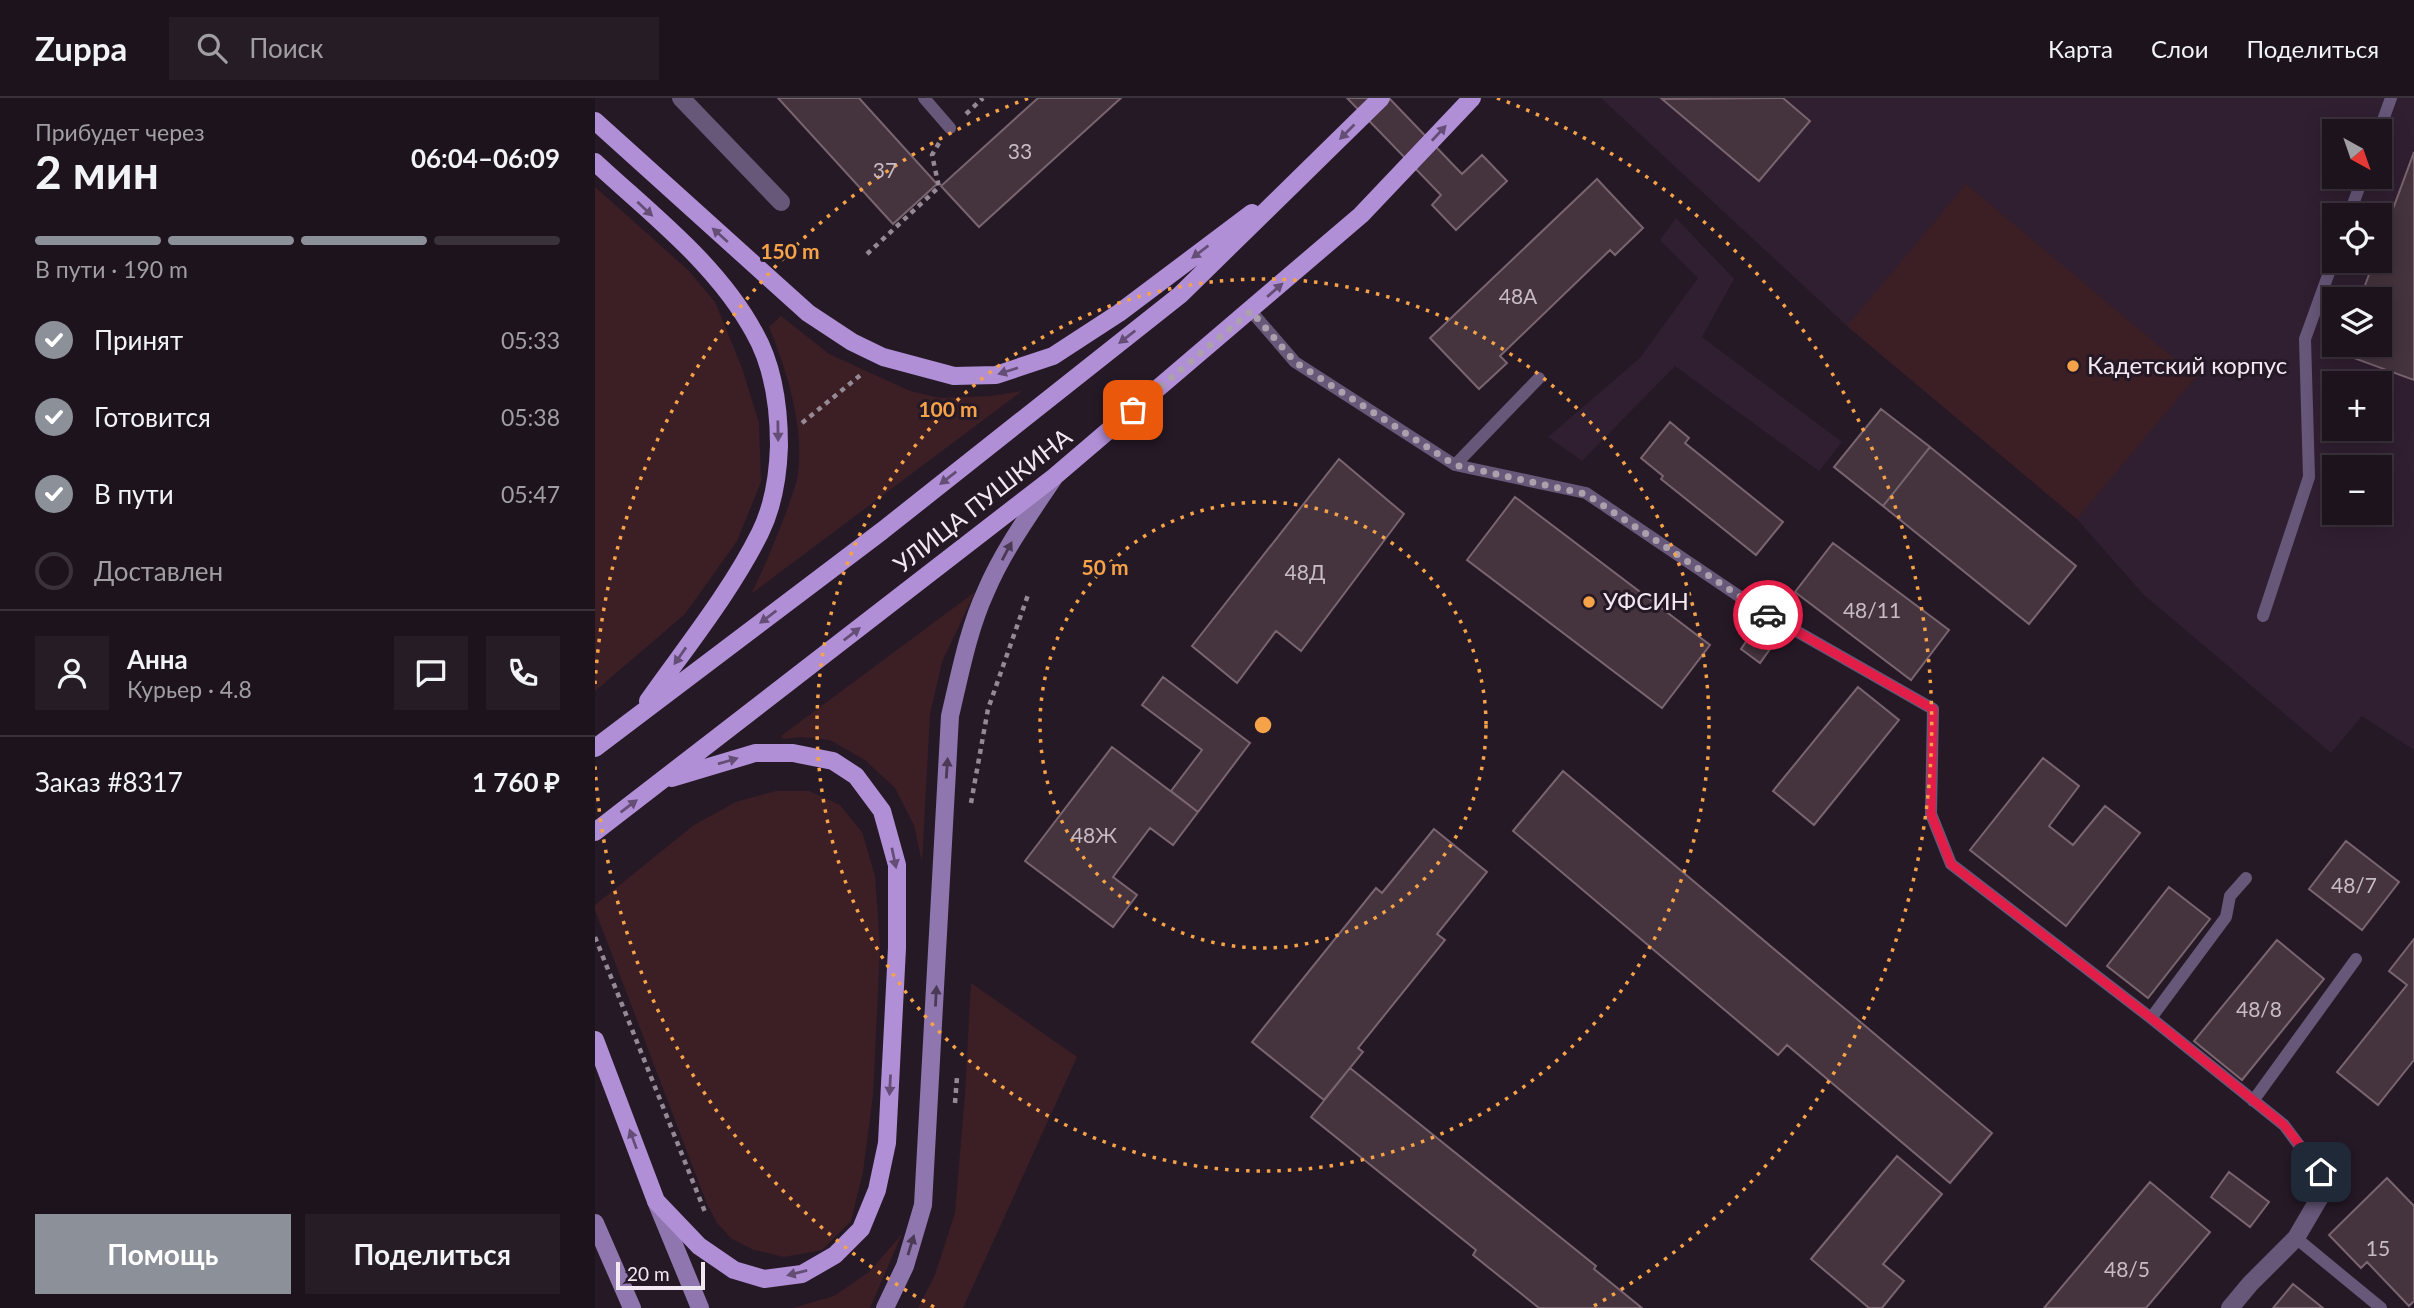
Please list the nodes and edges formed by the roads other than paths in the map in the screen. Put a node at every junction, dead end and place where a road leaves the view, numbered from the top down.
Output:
1 (681, 98) edge
2 (924, 98) edge
3 (1381, 98) edge
4 (1472, 98) edge
5 (2391, 98) edge
6 (2383, 119) edge
7 (595, 121) edge
8 (950, 128) road end
9 (595, 162) edge
10 (1314, 166) junction
11 (781, 202) dead end
12 (2329, 273) edge
13 (1251, 311) junction
14 (1539, 378) dead end
15 (1455, 465) junction
16 (1054, 477) junction
17 (2263, 616) dead end
18 (639, 714) junction
19 (595, 748) edge
20 (662, 780) junction
21 (595, 832) edge
22 (2246, 878) dead end
23 (2356, 959) dead end
24 (2151, 1018) junction
25 (595, 1040) edge
26 (2253, 1101) junction
27 (2324, 1179) joint
28 (656, 1201) junction
29 (595, 1223) edge
30 (2296, 1238) junction
31 (632, 1308) edge
32 (700, 1308) edge
33 (885, 1308) edge
34 (2230, 1308) edge
35 (2381, 1308) edge

1 - 11 street
2 - 8 lane
3 -> 10 main road, УЛИЦА ПУШКИНА
13 -> 4 main road, УЛИЦА ПУШКИНА
5 - 6 lane
10 -> 7 main road
9 -> 18 main road
10 -> 18 main road, УЛИЦА ПУШКИНА
12 - 17 lane
13 - 15 lane
13 - 16 main road, УЛИЦА ПУШКИНА
14 - 15 lane
15 - 24 lane
20 -> 16 main road, УЛИЦА ПУШКИНА
33 -> 16 main road
18 - 19 main road, УЛИЦА ПУШКИНА
21 -> 20 main road, УЛИЦА ПУШКИНА
20 -> 28 main road
22 - 24 lane
23 - 26 lane
24 - 26 lane
28 -> 25 main road
26 - 27 lane
27 - 30 street
28 - 32 main road
29 - 31 main road
30 - 34 street
30 - 35 lane

